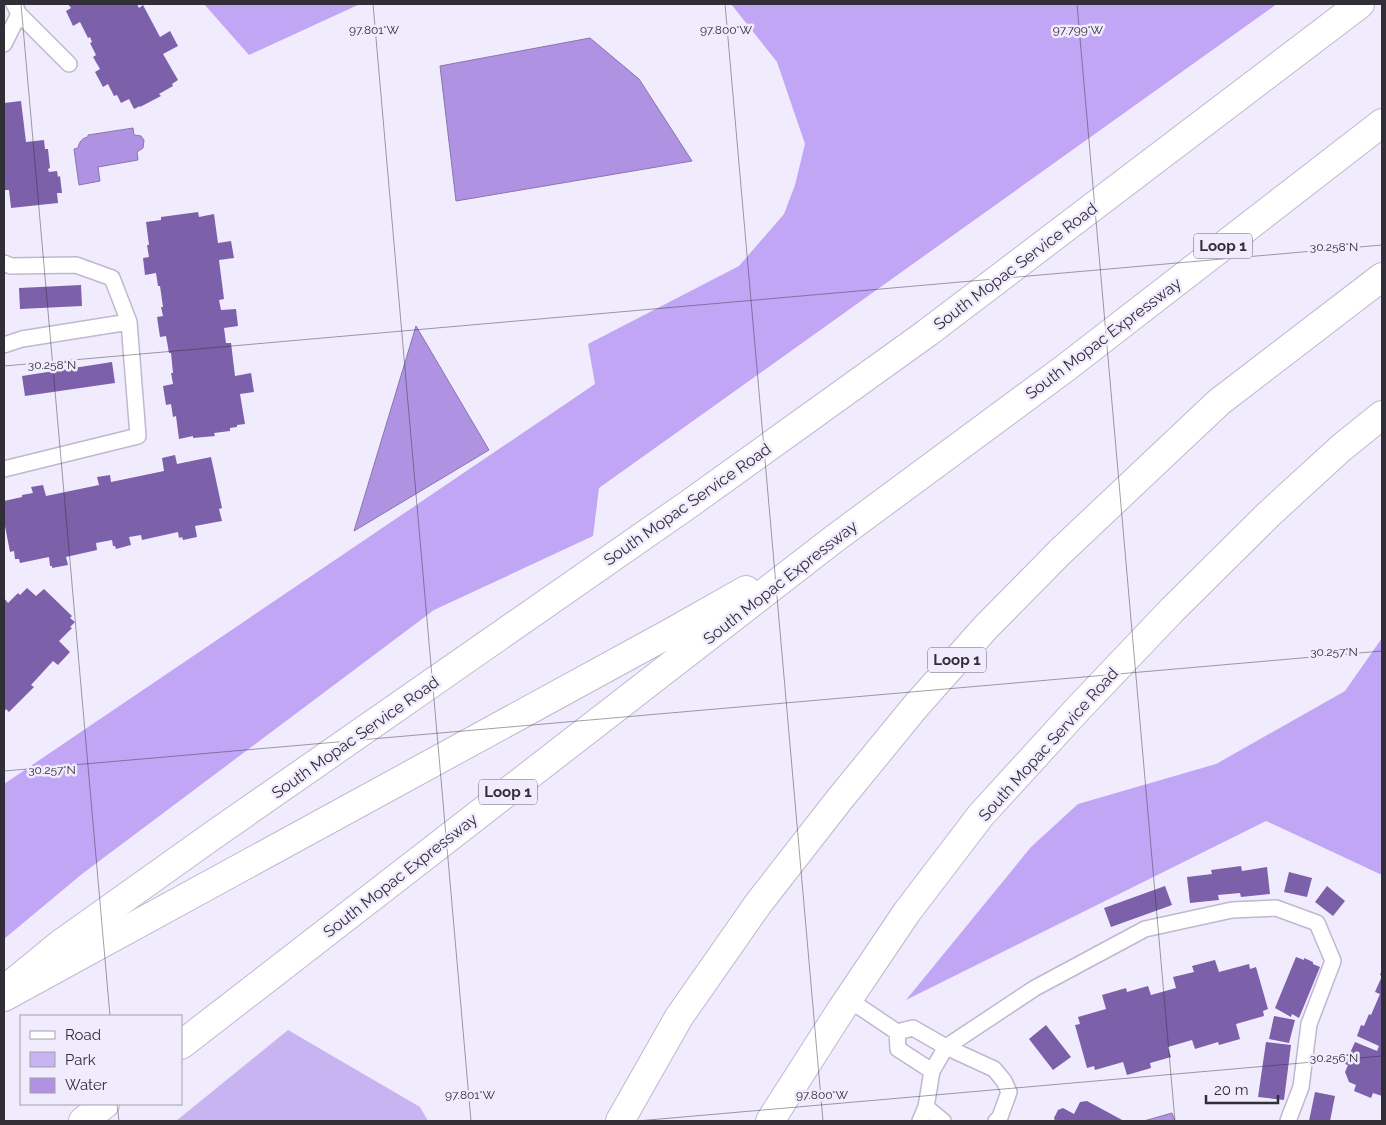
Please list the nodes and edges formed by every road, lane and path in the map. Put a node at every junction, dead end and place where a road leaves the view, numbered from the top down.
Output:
1 (1360, 4) edge
2 (16, 9) edge
3 (4, 44) edge
4 (70, 64) dead end
5 (1382, 123) edge
6 (4, 263) edge
7 (1382, 277) edge
8 (129, 322) junction
9 (4, 344) edge
10 (1382, 415) edge
11 (4, 469) edge
12 (834, 539) junction
13 (4, 991) edge
14 (4, 996) edge
15 (848, 999) junction
16 (897, 1032) junction
17 (182, 1044) edge
18 (946, 1047) junction
19 (932, 1071) junction
20 (104, 1105) edge
21 (923, 1114) edge
22 (83, 1121) edge
23 (620, 1121) edge
24 (770, 1121) edge
25 (943, 1121) edge
26 (996, 1121) edge
27 (1288, 1121) edge

1 - 13 main road, South Mopac Service Road
2 - 3 lane
2 - 4 lane
5 - 12 main road, South Mopac Expressway / Loop 1
6 - 8 lane
7 - 23 main road, Loop 1
8 - 9 lane
8 - 11 lane
10 - 15 main road, South Mopac Service Road
12 - 14 main road
12 - 17 main road, South Mopac Expressway / Loop 1
15 - 16 lane
15 - 24 main road, South Mopac Service Road
16 - 18 lane
16 - 19 lane
18 - 19 lane
18 - 26 lane
18 - 27 lane
19 - 21 lane
20 - 22 main road
21 - 25 lane

